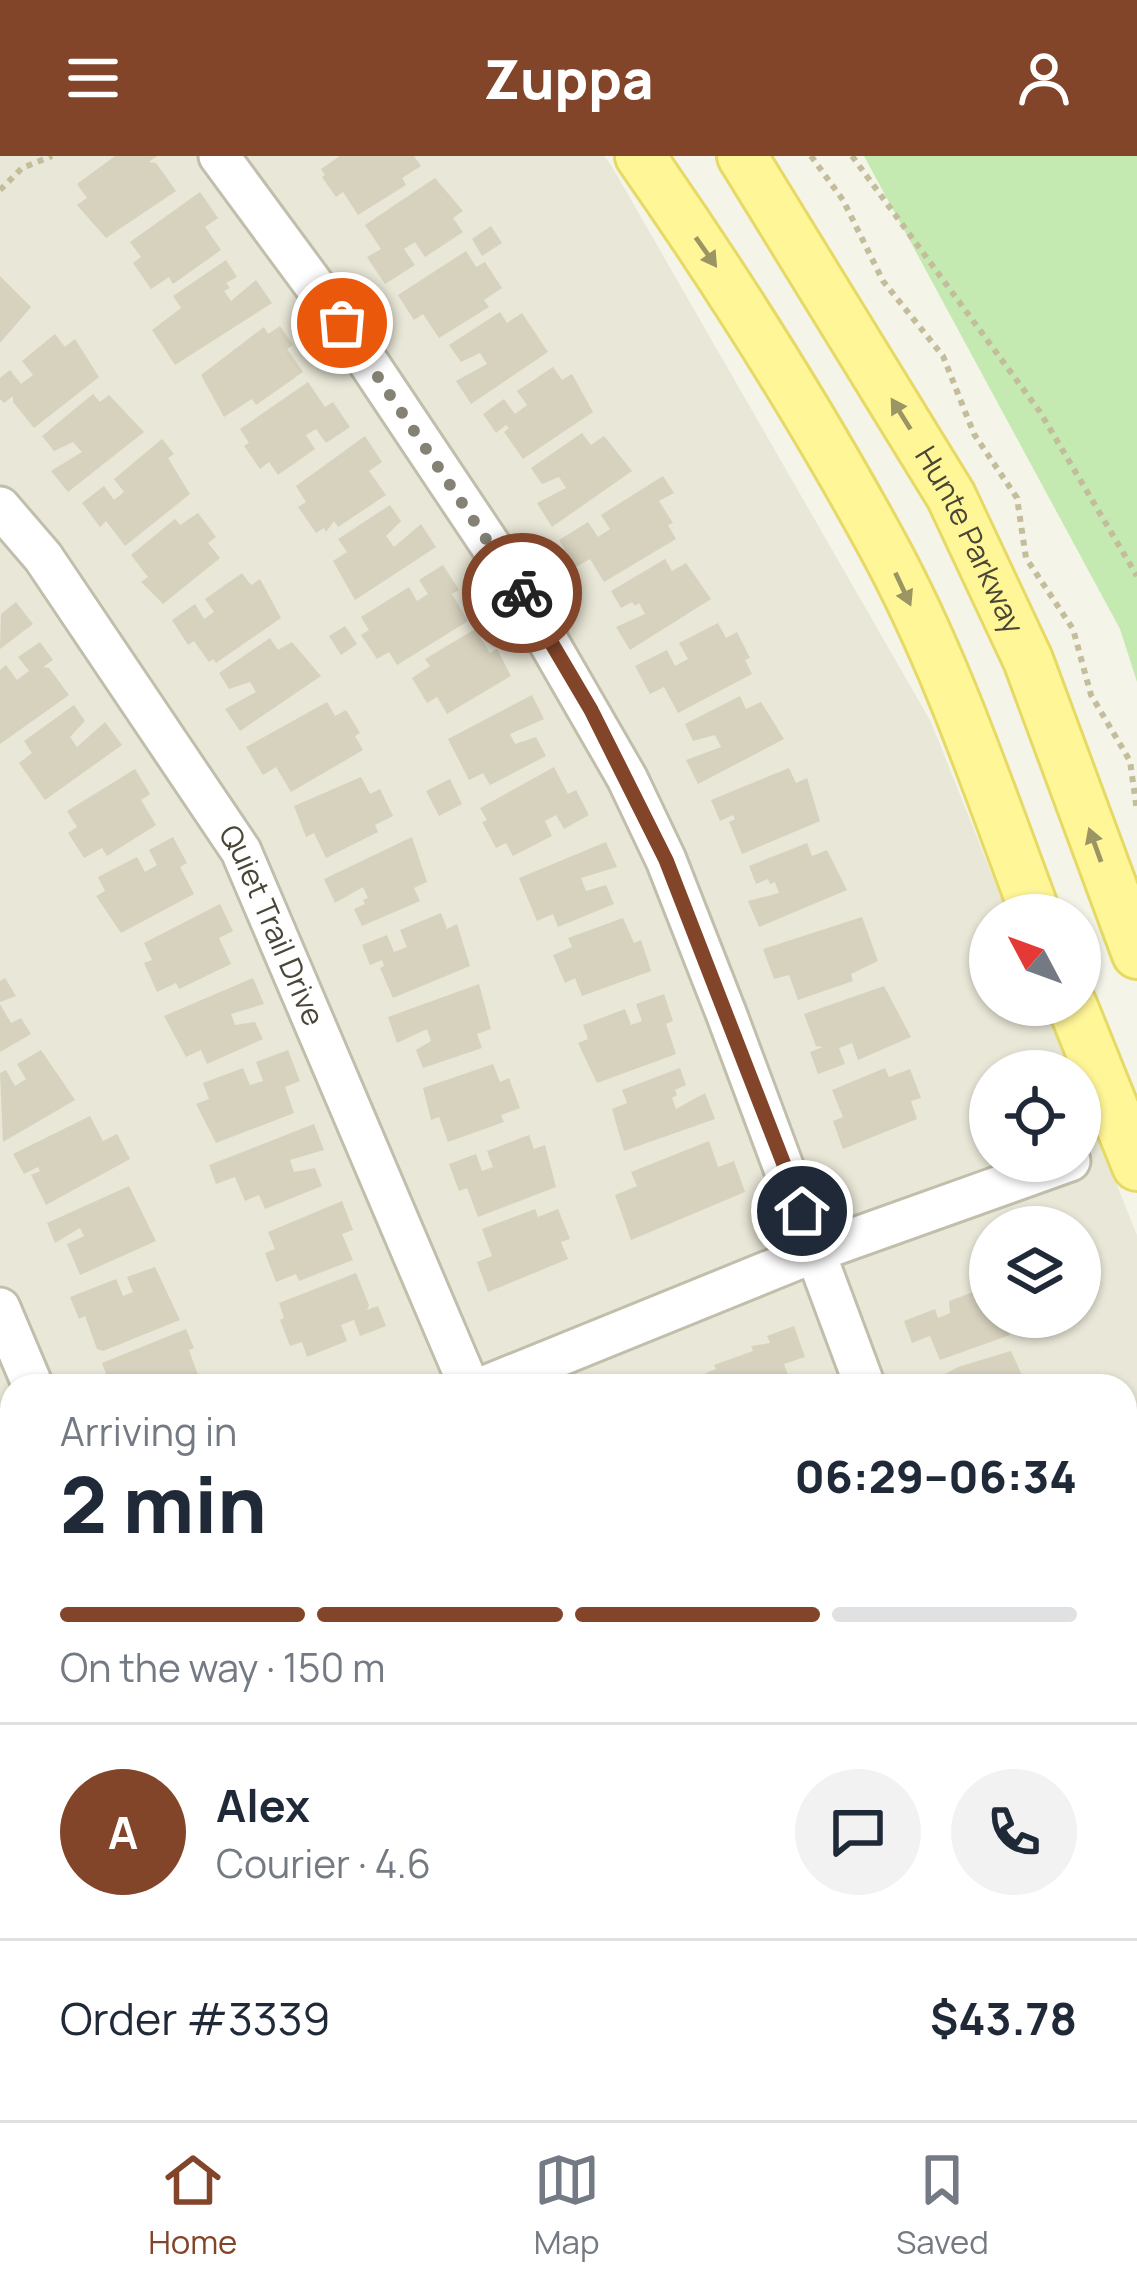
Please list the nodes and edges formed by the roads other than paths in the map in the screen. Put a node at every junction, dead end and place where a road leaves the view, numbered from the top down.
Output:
1 (219, 156) edge
2 (640, 156) edge
3 (742, 156) edge
4 (0, 507) edge
5 (1028, 894) edge
6 (1137, 954) edge
7 (1081, 1026) edge
8 (1133, 1144) edge
9 (1101, 1152) edge
10 (1012, 1182) edge
11 (818, 1252) junction
12 (0, 1309) edge
13 (29, 1374) edge
14 (464, 1374) edge
15 (515, 1374) edge
16 (861, 1374) edge

1 - 11 street
2 -> 5 main road
6 -> 3 main road, Hunte Parkway
4 - 14 street, Quiet Trail Drive
7 - 8 main road
8 - 9 street
10 - 11 street
11 - 15 street
11 - 16 street
12 - 13 street

